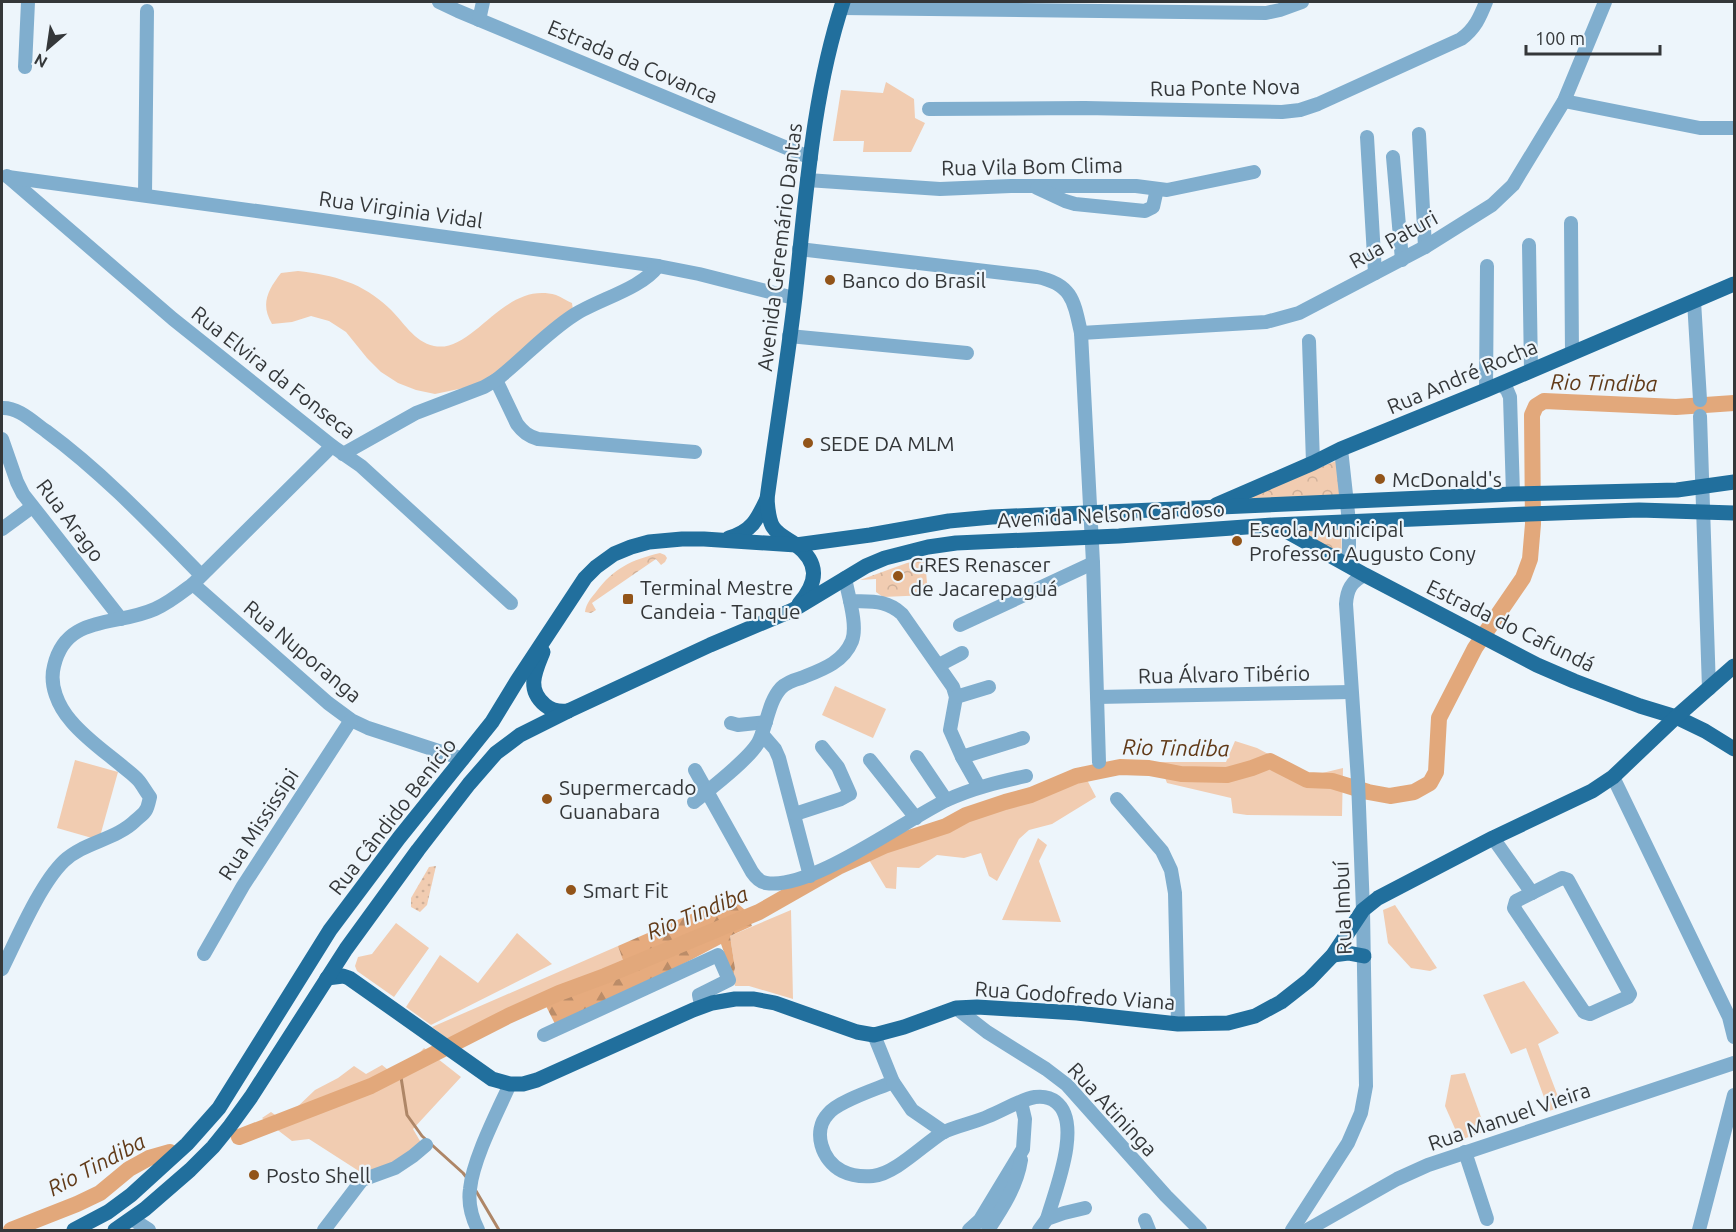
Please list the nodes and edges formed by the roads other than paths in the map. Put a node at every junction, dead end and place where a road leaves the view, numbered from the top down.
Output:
1 (28, 2) edge
2 (439, 2) edge
3 (483, 2) edge
4 (1302, 2) edge
5 (1486, 2) edge
6 (1605, 2) edge
7 (842, 5) edge
8 (147, 11) dead end
9 (479, 20) junction
10 (25, 67) dead end
11 (1564, 102) junction
12 (929, 109) dead end
13 (1734, 128) edge
14 (1419, 134) dead end
15 (1367, 137) dead end
16 (1393, 157) dead end
17 (811, 158) junction
18 (1254, 172) dead end
19 (4, 175) edge
20 (807, 180) junction
21 (1035, 187) junction
22 (1157, 189) junction
23 (145, 195) junction
24 (1570, 223) dead end
25 (1529, 244) dead end
26 (1425, 247) junction
27 (799, 249) junction
28 (1401, 260) junction
29 (658, 266) junction
30 (1487, 266) dead end
31 (1375, 273) junction
32 (1734, 284) edge
33 (795, 298) junction
34 (1694, 301) junction
35 (1080, 333) junction
36 (789, 336) junction
37 (1309, 341) dead end
38 (967, 353) dead end
39 (1572, 353) junction
40 (1531, 370) junction
41 (495, 381) junction
42 (1501, 384) junction
43 (1486, 390) junction
44 (1700, 400) dead end
45 (2, 408) edge
46 (1700, 416) dead end
47 (2, 439) edge
48 (1341, 449) junction
49 (338, 450) junction
50 (695, 452) dead end
51 (1313, 463) junction
52 (1734, 482) edge
53 (1703, 487) junction
54 (1513, 494) junction
55 (767, 500) junction
56 (1347, 502) junction
57 (32, 507) junction
58 (1207, 508) junction
59 (1704, 512) junction
60 (1734, 513) edge
61 (1089, 514) junction
62 (1349, 522) junction
63 (1274, 525) junction
64 (2, 529) edge
65 (1091, 537) junction
66 (718, 539) junction
67 (796, 544) junction
68 (1093, 563) junction
69 (1349, 565) junction
70 (1365, 575) junction
71 (845, 578) junction
72 (197, 580) junction
73 (850, 601) junction
74 (511, 603) dead end
75 (793, 610) junction
76 (121, 619) junction
77 (556, 622) junction
78 (960, 625) dead end
79 (962, 653) dead end
80 (939, 665) junction
81 (1734, 666) edge
82 (989, 687) dead end
83 (1709, 689) junction
84 (1351, 692) junction
85 (1097, 697) junction
86 (956, 698) junction
87 (567, 711) junction
88 (1676, 717) junction
89 (351, 720) junction
90 (731, 723) dead end
91 (764, 728) junction
92 (1023, 738) dead end
93 (822, 747) dead end
94 (1734, 749) edge
95 (917, 757) dead end
96 (962, 757) junction
97 (463, 759) junction
98 (870, 760) dead end
99 (1099, 762) dead end
100 (695, 770) dead end
101 (1026, 776) dead end
102 (1613, 777) junction
103 (979, 787) junction
104 (707, 791) junction
105 (1117, 799) dead end
106 (946, 801) junction
107 (694, 802) dead end
108 (795, 814) junction
109 (916, 818) junction
110 (1493, 838) junction
111 (810, 876) junction
112 (1532, 893) junction
113 (1363, 910) junction
114 (204, 954) dead end
115 (1333, 955) junction
116 (341, 956) junction
117 (1364, 956) junction
118 (2, 969) edge
119 (327, 978) junction
120 (349, 978) junction
121 (705, 1005) junction
122 (956, 1008) junction
123 (1178, 1024) junction
124 (544, 1035) dead end
125 (874, 1035) junction
126 (1734, 1037) edge
127 (1734, 1063) edge
128 (893, 1082) junction
129 (510, 1084) junction
130 (1734, 1095) edge
131 (1021, 1102) junction
132 (944, 1132) junction
133 (426, 1145) dead end
134 (1023, 1149) junction
135 (1466, 1152) junction
136 (1085, 1208) dead end
137 (1047, 1218) junction
138 (132, 1219) junction
139 (1487, 1219) dead end
140 (74, 1230) edge
141 (115, 1230) edge
142 (149, 1230) edge
143 (324, 1230) edge
144 (478, 1230) edge
145 (969, 1230) edge
146 (988, 1230) edge
147 (1039, 1230) edge
148 (1200, 1230) edge
149 (1292, 1230) edge
150 (1307, 1230) edge
151 (1699, 1230) edge

1 - 10 street
2 - 9 street, Estrada da Covanca
3 - 9 street
4 - 7 street
5 - 12 street, Rua Ponte Nova
6 - 11 street, Rua Paturi
7 - 17 main road, Avenida Geremário Dantas
8 - 23 street
9 - 17 street, Estrada da Covanca
11 - 13 street
11 - 26 street, Rua Paturi
14 - 26 street
15 - 31 street
16 - 28 street
17 - 20 main road, Avenida Geremário Dantas
18 - 22 street, Rua Vila Bom Clima
19 - 23 street, Rua Virginia Vidal
19 - 49 street, Rua Elvira da Fonseca
20 - 21 street, Rua Vila Bom Clima
20 - 27 main road, Avenida Geremário Dantas
21 - 22 street, Rua Vila Bom Clima
21 - 22 street
23 - 29 street, Rua Virginia Vidal
24 - 39 street
25 - 40 street
26 - 28 street, Rua Paturi
27 - 33 main road, Avenida Geremário Dantas
27 - 35 street
28 - 31 street, Rua Paturi
29 - 33 street, Rua Virginia Vidal
29 - 41 street
30 - 43 street
31 - 35 street, Rua Paturi
32 - 34 main road, Rua André Rocha
33 - 36 main road, Avenida Geremário Dantas
34 - 39 main road, Rua André Rocha
34 - 44 street
35 - 61 street
36 - 38 street
36 - 55 main road, Avenida Geremário Dantas
37 - 51 street
39 - 40 main road, Rua André Rocha
40 - 42 main road, Rua André Rocha
41 - 49 street
41 - 50 street
42 - 43 main road, Rua André Rocha
42 - 54 street
43 - 48 main road, Rua André Rocha
45 - 72 street, Rua Nuporanga
46 - 53 street
47 - 57 street, Rua Arago
48 - 51 main road, Rua André Rocha
48 - 56 street
49 - 72 street
49 - 74 street, Rua Elvira da Fonseca
51 - 58 main road, Rua André Rocha
52 - 53 main road, Avenida Nelson Cardoso
53 - 54 main road, Avenida Nelson Cardoso
53 - 59 street
54 - 56 main road, Avenida Nelson Cardoso
55 - 66 main road, Avenida Geremário Dantas
55 - 67 main road, Avenida Geremário Dantas
56 - 58 main road, Avenida Nelson Cardoso
56 - 62 street
57 - 64 street
57 - 76 street, Rua Arago
58 - 61 main road, Avenida Nelson Cardoso
59 - 60 main road, Avenida Nelson Cardoso
59 - 62 main road, Avenida Nelson Cardoso
59 - 83 street
61 - 65 street
61 - 67 main road, Avenida Nelson Cardoso
62 - 63 main road, Avenida Nelson Cardoso
62 - 69 street
63 - 65 main road, Avenida Nelson Cardoso
63 - 69 main road, Estrada do Cafundá
65 - 68 street
65 - 71 main road, Avenida Nelson Cardoso
66 - 67 main road, Rua Cândido Benício
66 - 77 main road, Rua Cândido Benício
67 - 75 main road, Avenida Geremário Dantas
68 - 78 street
68 - 85 street
69 - 70 main road, Estrada do Cafundá
70 - 84 street, Rua Imbuí
70 - 88 main road, Estrada do Cafundá
71 - 73 street
71 - 75 main road, Avenida Nelson Cardoso
72 - 76 street
72 - 89 street, Rua Nuporanga
73 - 80 street
73 - 91 street
75 - 87 main road, Rua Cândido Benício
76 - 118 street
77 - 87 main road
77 - 97 main road, Rua Cândido Benício
79 - 80 street
80 - 86 street
81 - 83 main road, Rua Godofredo Viana
82 - 86 street
83 - 88 main road, Rua Godofredo Viana
84 - 85 street, Rua Álvaro Tibério
84 - 113 street, Rua Imbuí
85 - 99 street
86 - 96 street
87 - 116 main road, Rua Cândido Benício
88 - 94 main road, Estrada do Cafundá
88 - 102 main road, Rua Godofredo Viana
89 - 97 street, Rua Nuporanga
89 - 114 street, Rua Mississipi
90 - 91 street
91 - 104 street
91 - 108 street
92 - 96 street
93 - 108 street
95 - 106 street
96 - 103 street
97 - 140 main road, Rua Cândido Benício
98 - 109 street
100 - 104 street
101 - 103 street
102 - 110 main road, Rua Godofredo Viana
102 - 126 street
103 - 106 street
104 - 107 street
104 - 111 street
105 - 123 street
106 - 109 street
108 - 111 street
109 - 111 street
110 - 112 street
110 - 113 main road, Rua Godofredo Viana
112 - 112 street
113 - 115 main road, Rua Godofredo Viana
113 - 117 street, Rua Imbuí
115 - 117 main road
115 - 123 main road, Rua Godofredo Viana
116 - 119 main road, Rua Cândido Benício
116 - 120 main road
117 - 149 street, Rua Imbuí
119 - 120 main road
119 - 138 main road, Rua Cândido Benício
120 - 129 main road
121 - 124 street
121 - 125 main road, Rua Godofredo Viana
121 - 129 main road, Rua Godofredo Viana
122 - 123 main road, Rua Godofredo Viana
122 - 125 main road, Rua Godofredo Viana
122 - 148 street, Rua Atininga
125 - 128 street
127 - 135 street, Rua Manuel Vieira
128 - 132 street
128 - 132 street
129 - 144 street
130 - 151 street
131 - 132 street
131 - 134 street
131 - 137 street
133 - 143 street
134 - 145 street
134 - 146 street
135 - 139 street
135 - 150 street, Rua Manuel Vieira
136 - 137 street
137 - 147 street
138 - 141 main road, Rua Cândido Benício
138 - 142 street

